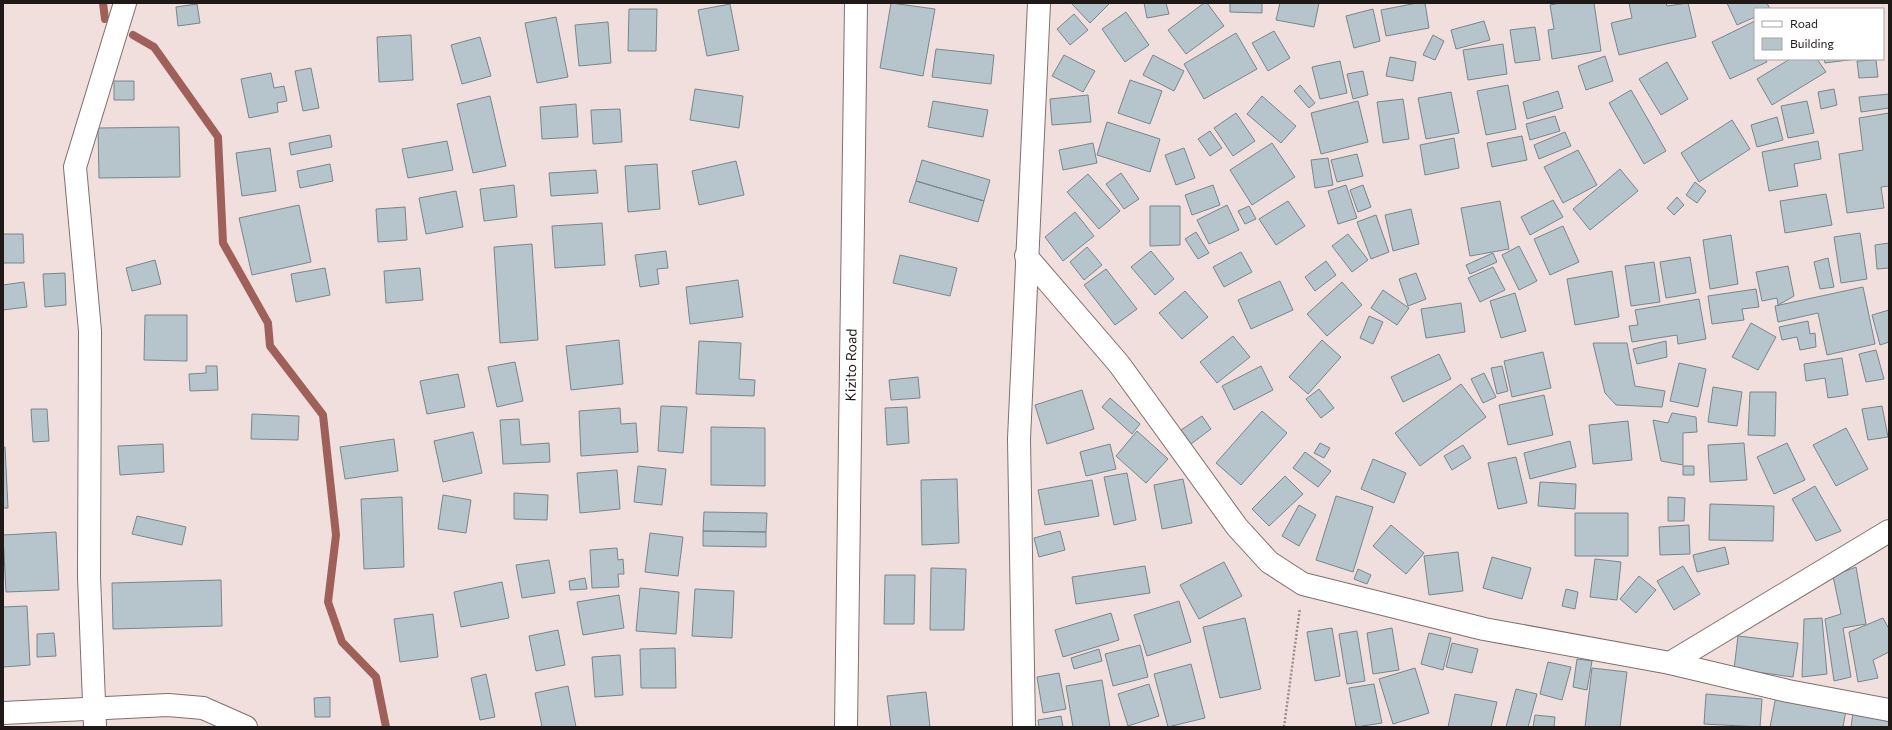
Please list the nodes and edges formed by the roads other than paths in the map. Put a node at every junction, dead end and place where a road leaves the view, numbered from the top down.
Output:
1 (125, 3) edge
2 (856, 3) edge
3 (1039, 3) edge
4 (1026, 256) junction
5 (1889, 531) edge
6 (1670, 663) junction
7 (1889, 710) edge
8 (3, 713) edge
9 (95, 717) edge
10 (246, 727) edge
11 (846, 727) edge
12 (1024, 727) edge

1 - 9 street
2 - 11 street, Kizito Road
3 - 4 street
4 - 6 street
4 - 12 street
5 - 6 street
6 - 7 street
8 - 9 street
9 - 10 street

